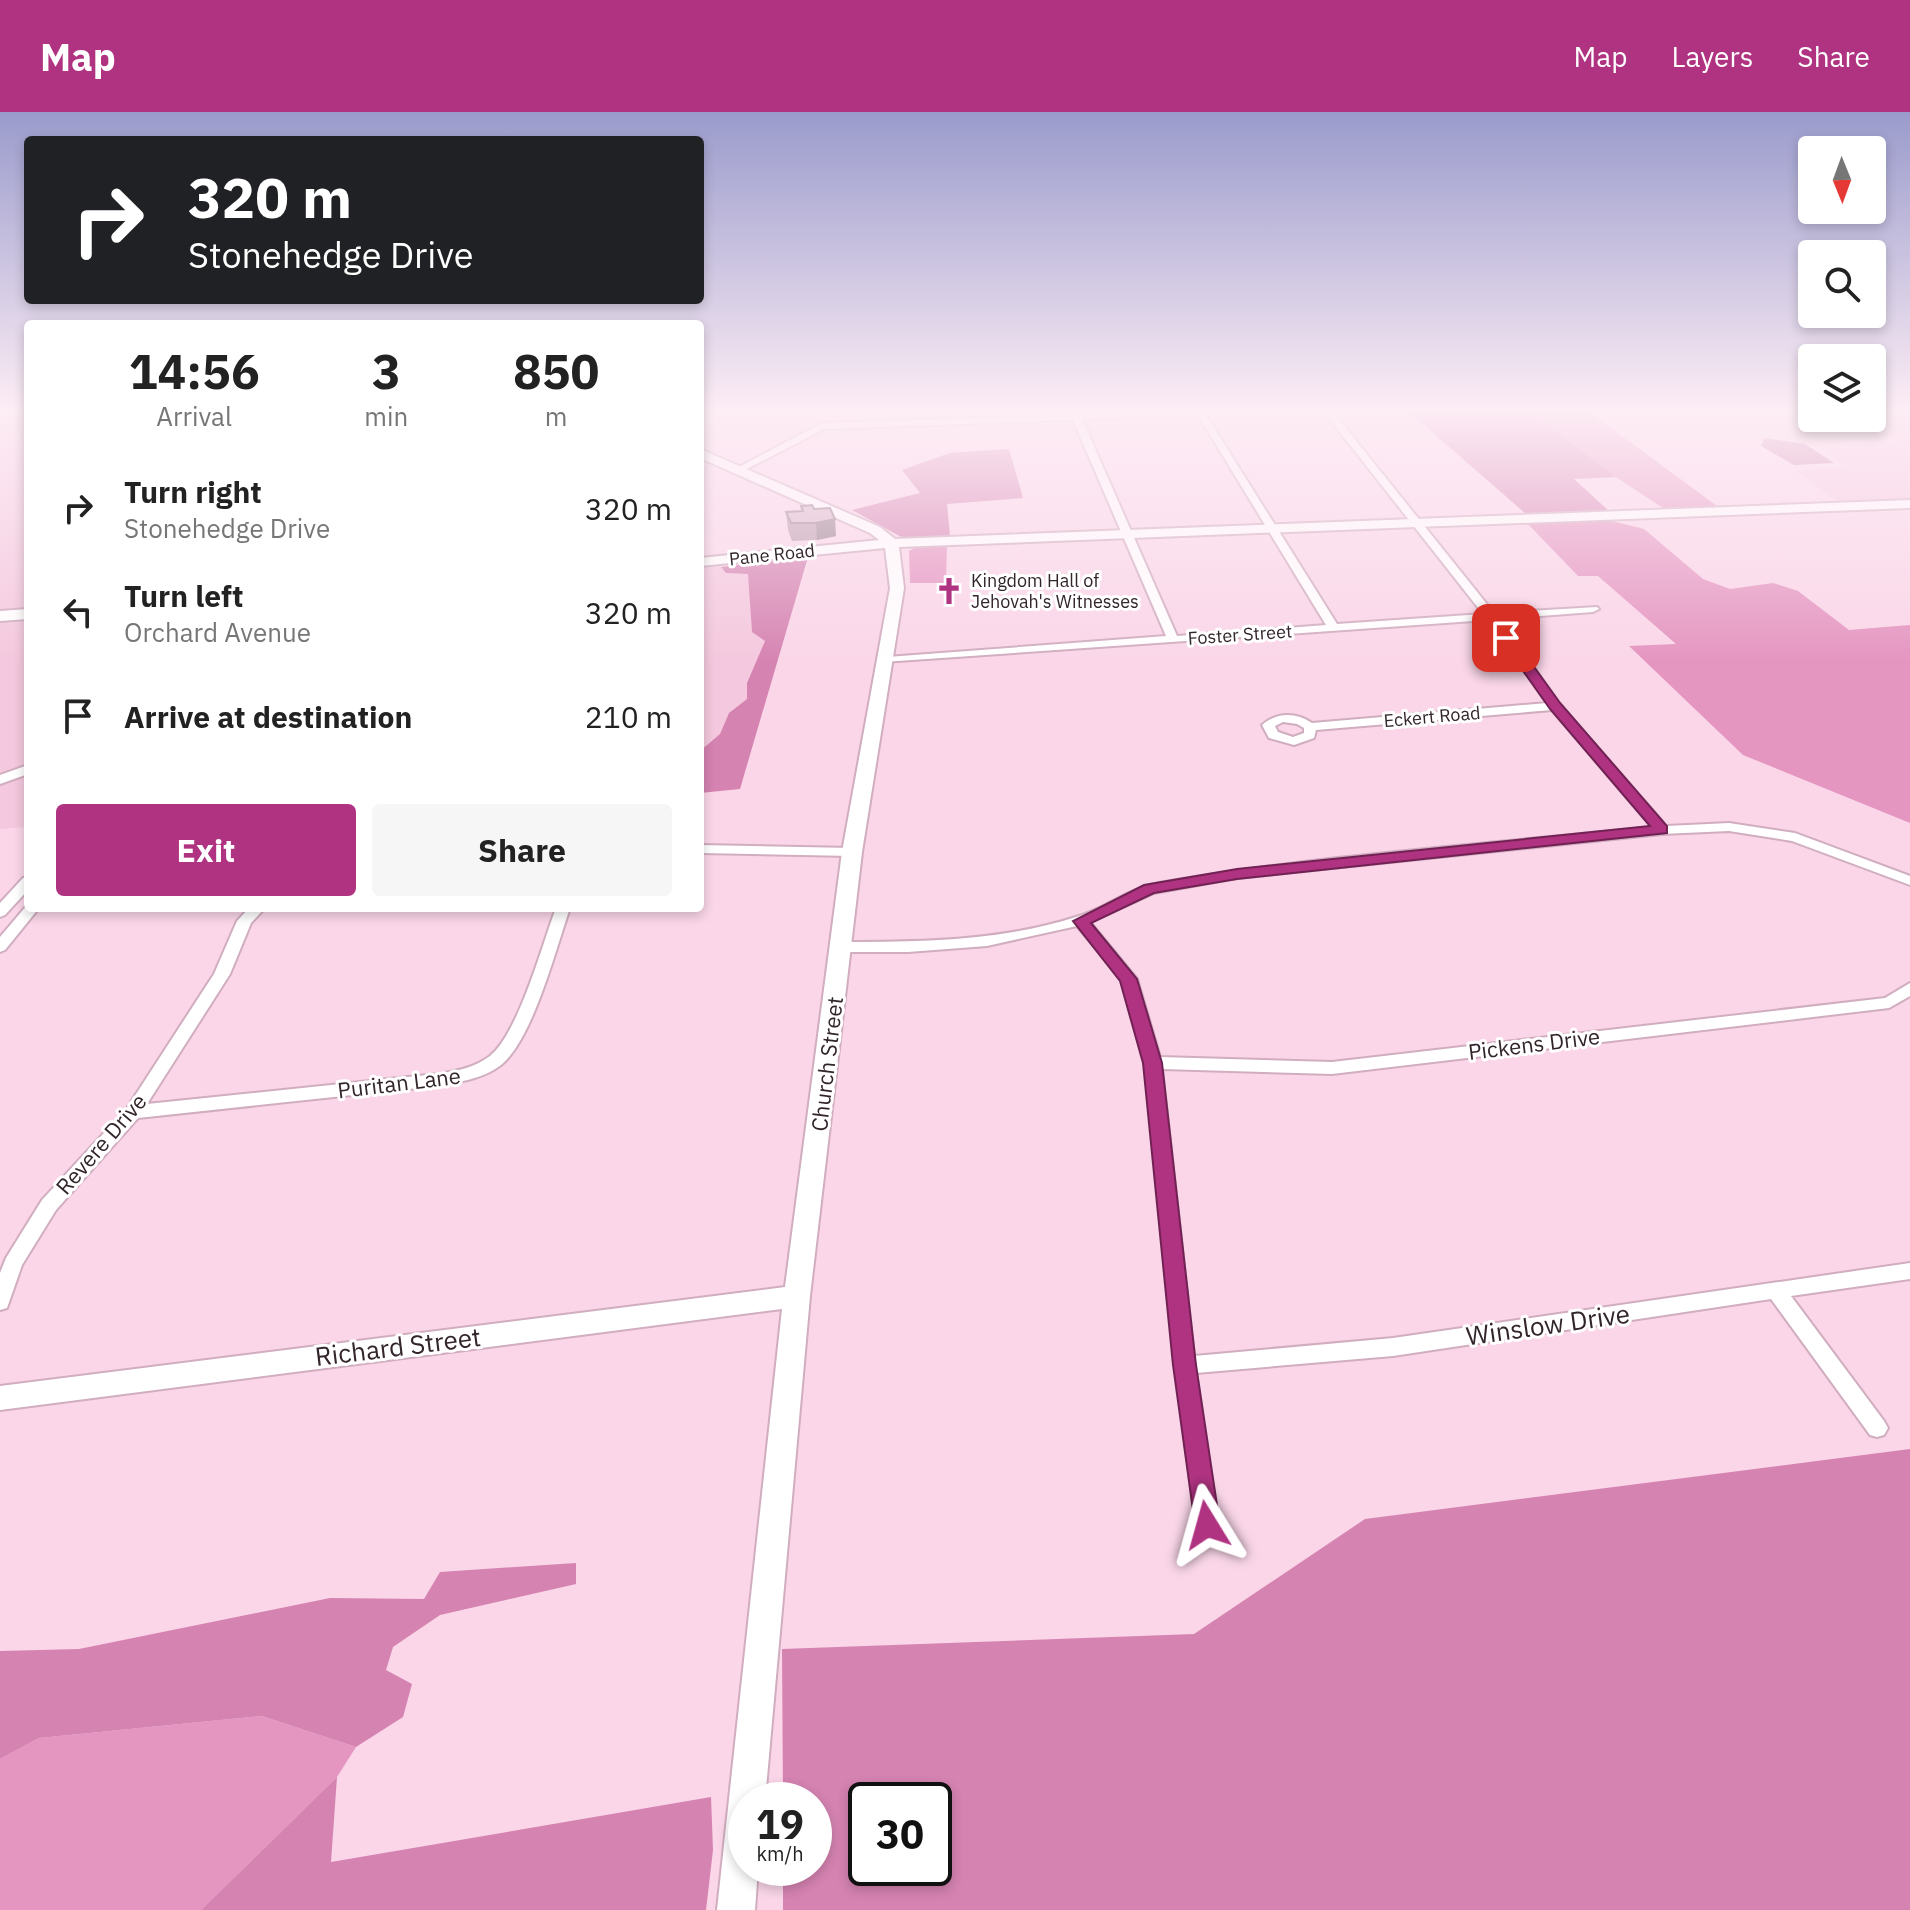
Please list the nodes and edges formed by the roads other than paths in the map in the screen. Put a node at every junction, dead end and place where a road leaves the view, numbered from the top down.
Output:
1 (796, 496) edge
2 (1110, 496) edge
3 (1253, 496) edge
4 (1395, 496) edge
5 (1910, 504) edge
6 (1417, 523) junction
7 (1273, 528) junction
8 (1126, 533) junction
9 (892, 543) junction
10 (704, 562) edge
11 (1593, 609) dead end
12 (24, 614) edge
13 (1490, 615) junction
14 (0, 616) edge
15 (1333, 627) junction
16 (1173, 640) junction
17 (887, 660) junction
18 (1555, 706) junction
19 (1310, 727) dead end
20 (24, 771) edge
21 (0, 780) edge
22 (1662, 830) junction
23 (704, 849) edge
24 (852, 852) junction
25 (1910, 881) edge
26 (24, 885) edge
27 (0, 912) edge
28 (29, 912) edge
29 (254, 912) edge
30 (561, 912) edge
31 (1081, 921) junction
32 (0, 947) edge
33 (842, 947) junction
34 (1910, 988) edge
35 (1153, 1063) junction
36 (133, 1112) junction
37 (1910, 1271) edge
38 (1777, 1292) junction
39 (797, 1296) junction
40 (0, 1302) edge
41 (1185, 1365) junction
42 (0, 1398) edge
43 (1877, 1428) dead end
44 (1207, 1525) dead end
45 (749, 1782) edge

1 - 9 street
2 - 8 street
3 - 7 street
4 - 6 street
5 - 6 street, Pane Road
6 - 7 street, Pane Road
6 - 13 street
7 - 8 street, Pane Road
7 - 15 street
8 - 9 street, Pane Road
8 - 16 street
9 - 10 street, Pane Road
9 - 17 street, Church Street
11 - 13 street, Foster Street
12 - 14 street
13 - 15 street, Foster Street
13 - 18 street
15 - 16 street, Foster Street
16 - 17 street, Foster Street
17 - 24 street, Church Street
18 - 19 street, Eckert Road
18 - 22 street
20 - 21 street
22 - 25 street
22 - 31 street
23 - 24 street
24 - 33 street, Church Street
26 - 27 street
28 - 32 street
29 - 36 street, Revere Drive
30 - 36 street, Puritan Lane
31 - 33 street
31 - 35 street
33 - 39 street, Church Street
34 - 35 street, Pickens Drive
35 - 41 street
36 - 40 street, Revere Drive
37 - 38 street, Winslow Drive
38 - 41 street, Winslow Drive
38 - 43 street
39 - 42 street, Richard Street
39 - 45 street, Church Street
41 - 44 street

